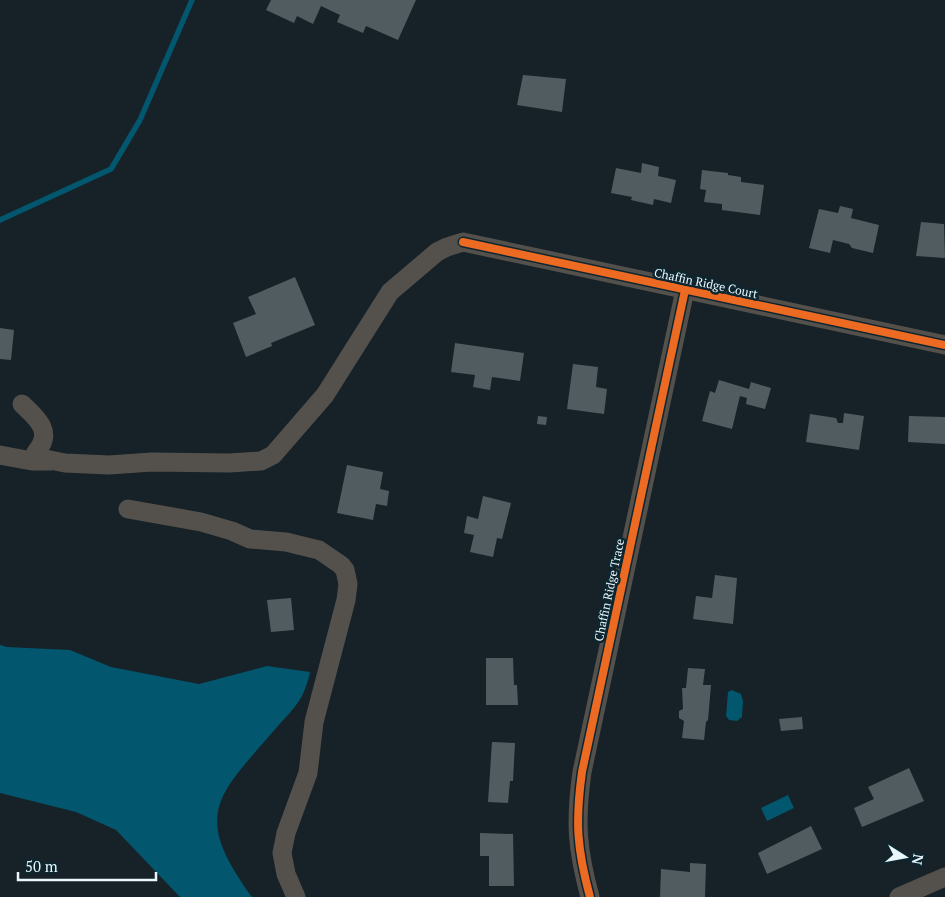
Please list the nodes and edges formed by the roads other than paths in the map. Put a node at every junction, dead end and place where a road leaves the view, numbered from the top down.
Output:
1 (685, 290) junction
2 (945, 345) edge
3 (22, 404) dead end
4 (0, 455) edge
5 (51, 461) junction
6 (128, 509) dead end
7 (945, 877) edge
8 (296, 897) edge
9 (590, 897) edge
10 (899, 897) edge

1 - 2 street, Chaffin Ridge Court
1 - 5 street, Chaffin Ridge Court
1 - 9 street, Chaffin Ridge Trace
3 - 5 street
4 - 5 street
6 - 8 street
7 - 10 street

